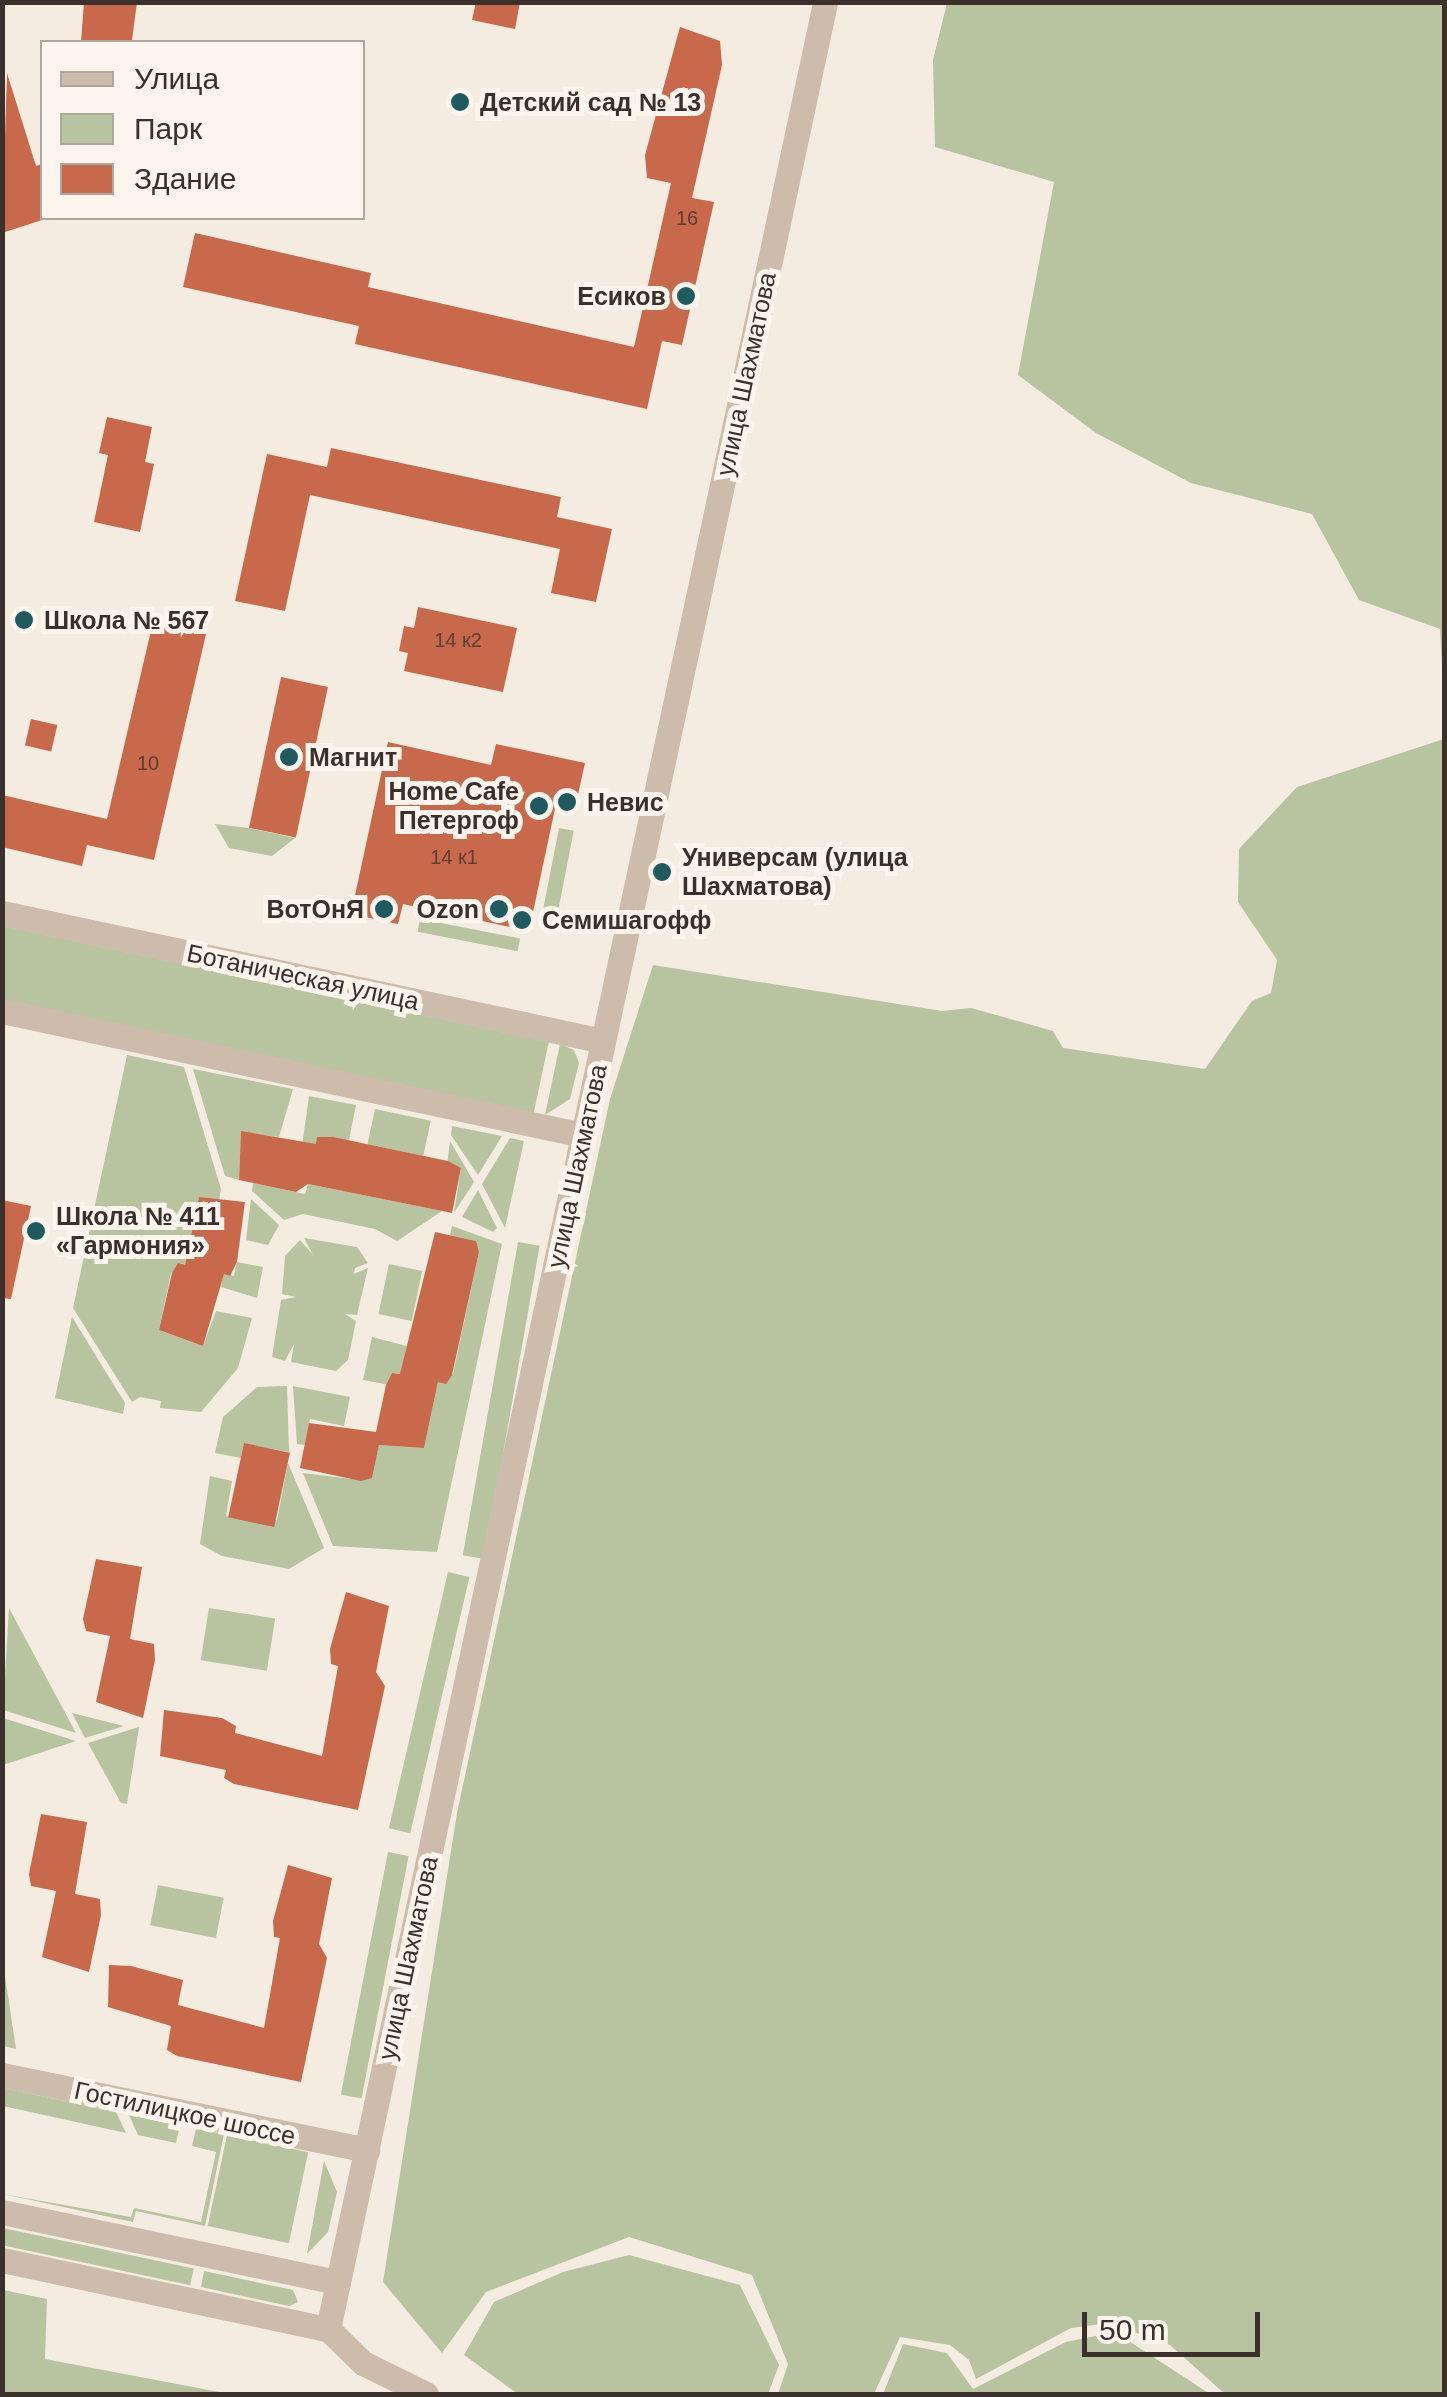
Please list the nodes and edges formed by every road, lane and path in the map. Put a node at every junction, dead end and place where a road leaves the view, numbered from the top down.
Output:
1 (825, 2) edge
2 (2, 913) edge
3 (2, 1011) edge
4 (603, 1041) junction
5 (583, 1135) junction
6 (2, 2075) edge
7 (367, 2150) junction
8 (2, 2212) edge
9 (2, 2260) edge
10 (338, 2282) junction
11 (328, 2329) junction
12 (426, 2394) edge

1 - 4 street, улица Шахматова
2 - 4 street, Ботаническая улица
3 - 5 street
4 - 5 street, улица Шахматова
5 - 7 street, улица Шахматова
6 - 7 street, Гостилицкое шоссе
7 - 10 street, улица Шахматова
8 - 10 street
9 - 11 street
10 - 11 street, улица Шахматова
11 - 12 street

